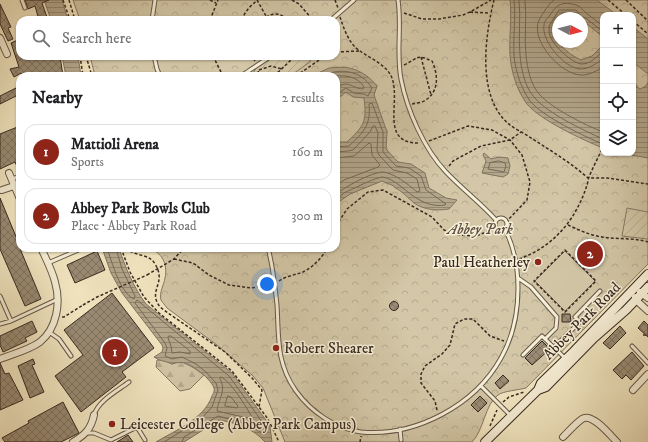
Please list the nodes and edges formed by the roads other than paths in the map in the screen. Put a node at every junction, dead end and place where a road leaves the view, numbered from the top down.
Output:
1 (22, 0) edge
2 (354, 0) edge
3 (398, 0) edge
4 (154, 1) edge
5 (25, 8) dead end
6 (152, 16) edge
7 (336, 16) edge
8 (0, 38) edge
9 (7, 54) dead end
10 (155, 60) edge
11 (264, 60) edge
12 (158, 72) edge
13 (247, 72) edge
14 (10, 176) joint
15 (16, 176) edge
16 (14, 186) junction
17 (2, 190) dead end
18 (16, 190) edge
19 (496, 220) junction
20 (505, 230) junction
21 (43, 252) edge
22 (74, 252) edge
23 (269, 252) edge
24 (48, 263) junction
25 (648, 274) edge
26 (518, 278) junction
27 (632, 290) junction
28 (600, 291) dead end
29 (646, 293) edge
30 (0, 296) edge
31 (58, 299) junction
32 (636, 300) junction
33 (648, 311) edge
34 (11, 321) junction
35 (0, 324) edge
36 (49, 332) junction
37 (545, 339) junction
38 (632, 346) dead end
39 (554, 347) junction
40 (523, 354) dead end
41 (71, 356) dead end
42 (0, 359) edge
43 (568, 361) junction
44 (648, 363) edge
45 (648, 374) edge
46 (129, 382) dead end
47 (481, 386) junction
48 (633, 390) dead end
49 (94, 416) joint
50 (511, 416) junction
51 (400, 429) junction
52 (87, 433) junction
53 (564, 437) dead end
54 (145, 440) dead end
55 (401, 440) dead end
56 (72, 442) edge
57 (485, 442) edge
58 (617, 442) edge

1 - 5 lane
2 - 7 lane
3 - 19 lane
4 - 6 lane
8 - 9 street
10 - 12 lane
11 - 13 lane
14 - 15 lane
14 - 16 street
16 - 17 street
16 - 18 street
19 - 20 lane
19 - 20 lane
20 - 26 lane
21 - 24 street
22 - 24 lane
23 - 51 lane
24 - 31 street
25 - 27 main road, Abbey Park Road
26 - 37 lane
26 - 47 lane
27 - 29 street
27 - 32 street
27 - 43 main road, Abbey Park Road
28 - 39 lane
29 - 32 main road, Abbey Park Road
30 - 34 lane
31 - 34 lane
31 - 36 street
32 - 33 street
32 - 43 main road, Abbey Park Road
34 - 35 lane
36 - 41 lane
36 - 42 street
37 - 39 lane
37 - 40 lane
38 - 44 lane
39 - 43 lane
43 - 50 main road, Abbey Park Road
45 - 48 street
46 - 49 lane
47 - 50 lane
47 - 51 lane
49 - 52 street
50 - 57 main road, Abbey Park Road
51 - 55 lane
52 - 54 lane
52 - 56 street
53 - 58 street

